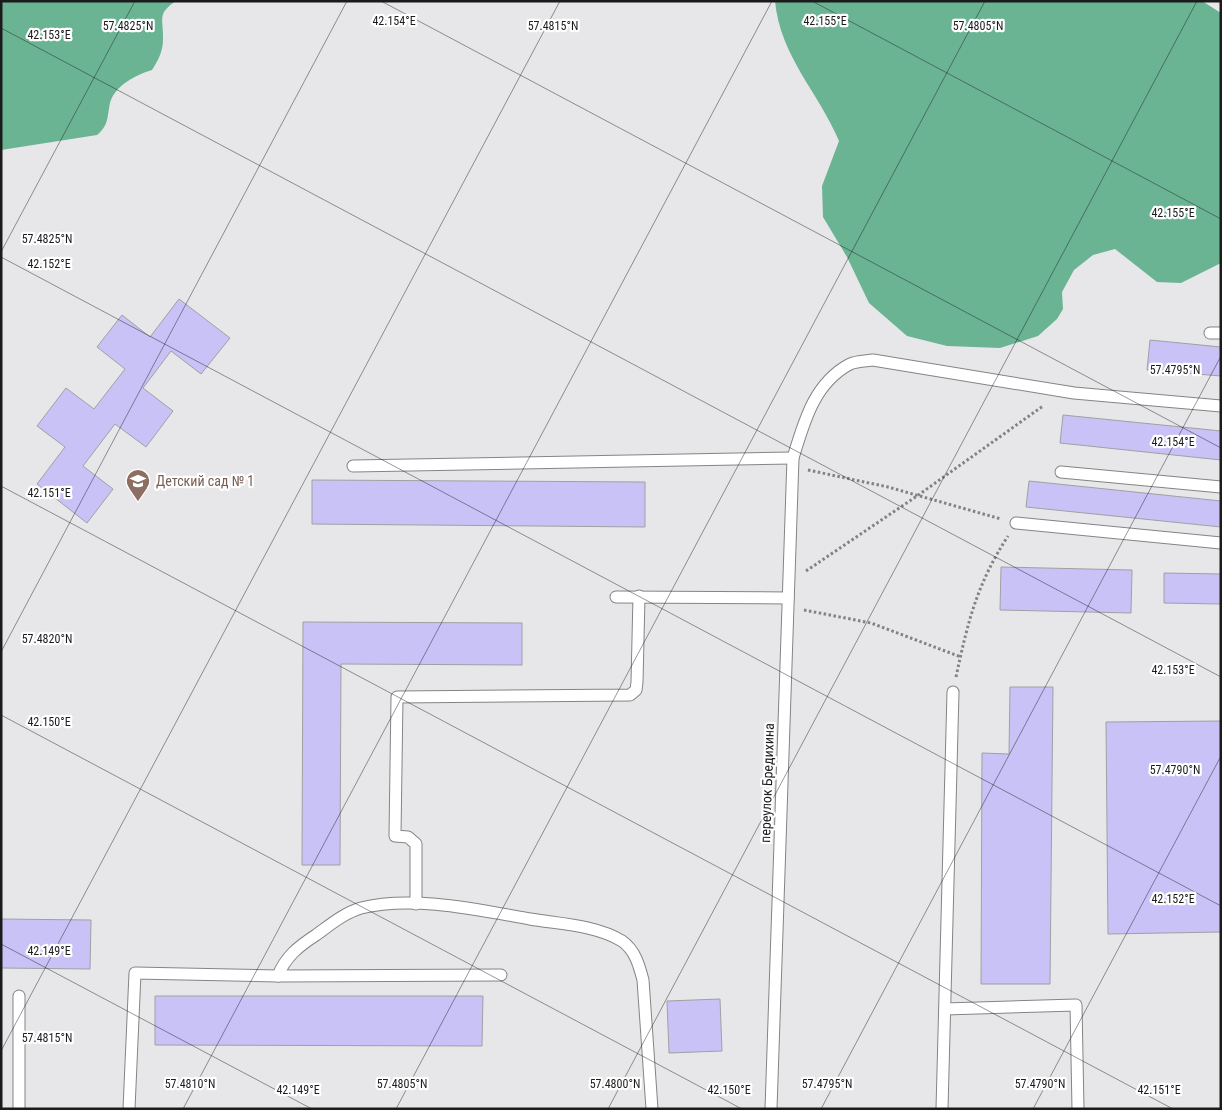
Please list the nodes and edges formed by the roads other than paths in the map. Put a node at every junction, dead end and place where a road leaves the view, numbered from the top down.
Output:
1 (1221, 406) edge
2 (793, 462) junction
3 (353, 466) dead end
4 (1061, 472) dead end
5 (1221, 488) edge
6 (1016, 523) road end
7 (1221, 543) edge
8 (639, 596) junction
9 (616, 597) dead end
10 (788, 602) junction
11 (953, 692) road end
12 (416, 904) junction
13 (501, 975) dead end
14 (278, 976) junction
15 (20, 996) dead end
16 (946, 1009) junction
17 (19, 1109) edge
18 (128, 1109) edge
19 (652, 1109) edge
20 (771, 1109) edge
21 (942, 1109) edge
22 (1078, 1109) edge

1 - 2 lane, переулок Бредихина
2 - 3 lane
2 - 10 lane, переулок Бредихина
4 - 5 lane
6 - 7 lane
8 - 9 lane
8 - 10 lane
8 - 12 lane
10 - 20 lane, переулок Бредихина
11 - 16 lane
12 - 14 lane
12 - 19 lane
13 - 14 lane
14 - 18 lane
15 - 17 lane
16 - 21 lane
16 - 22 lane

